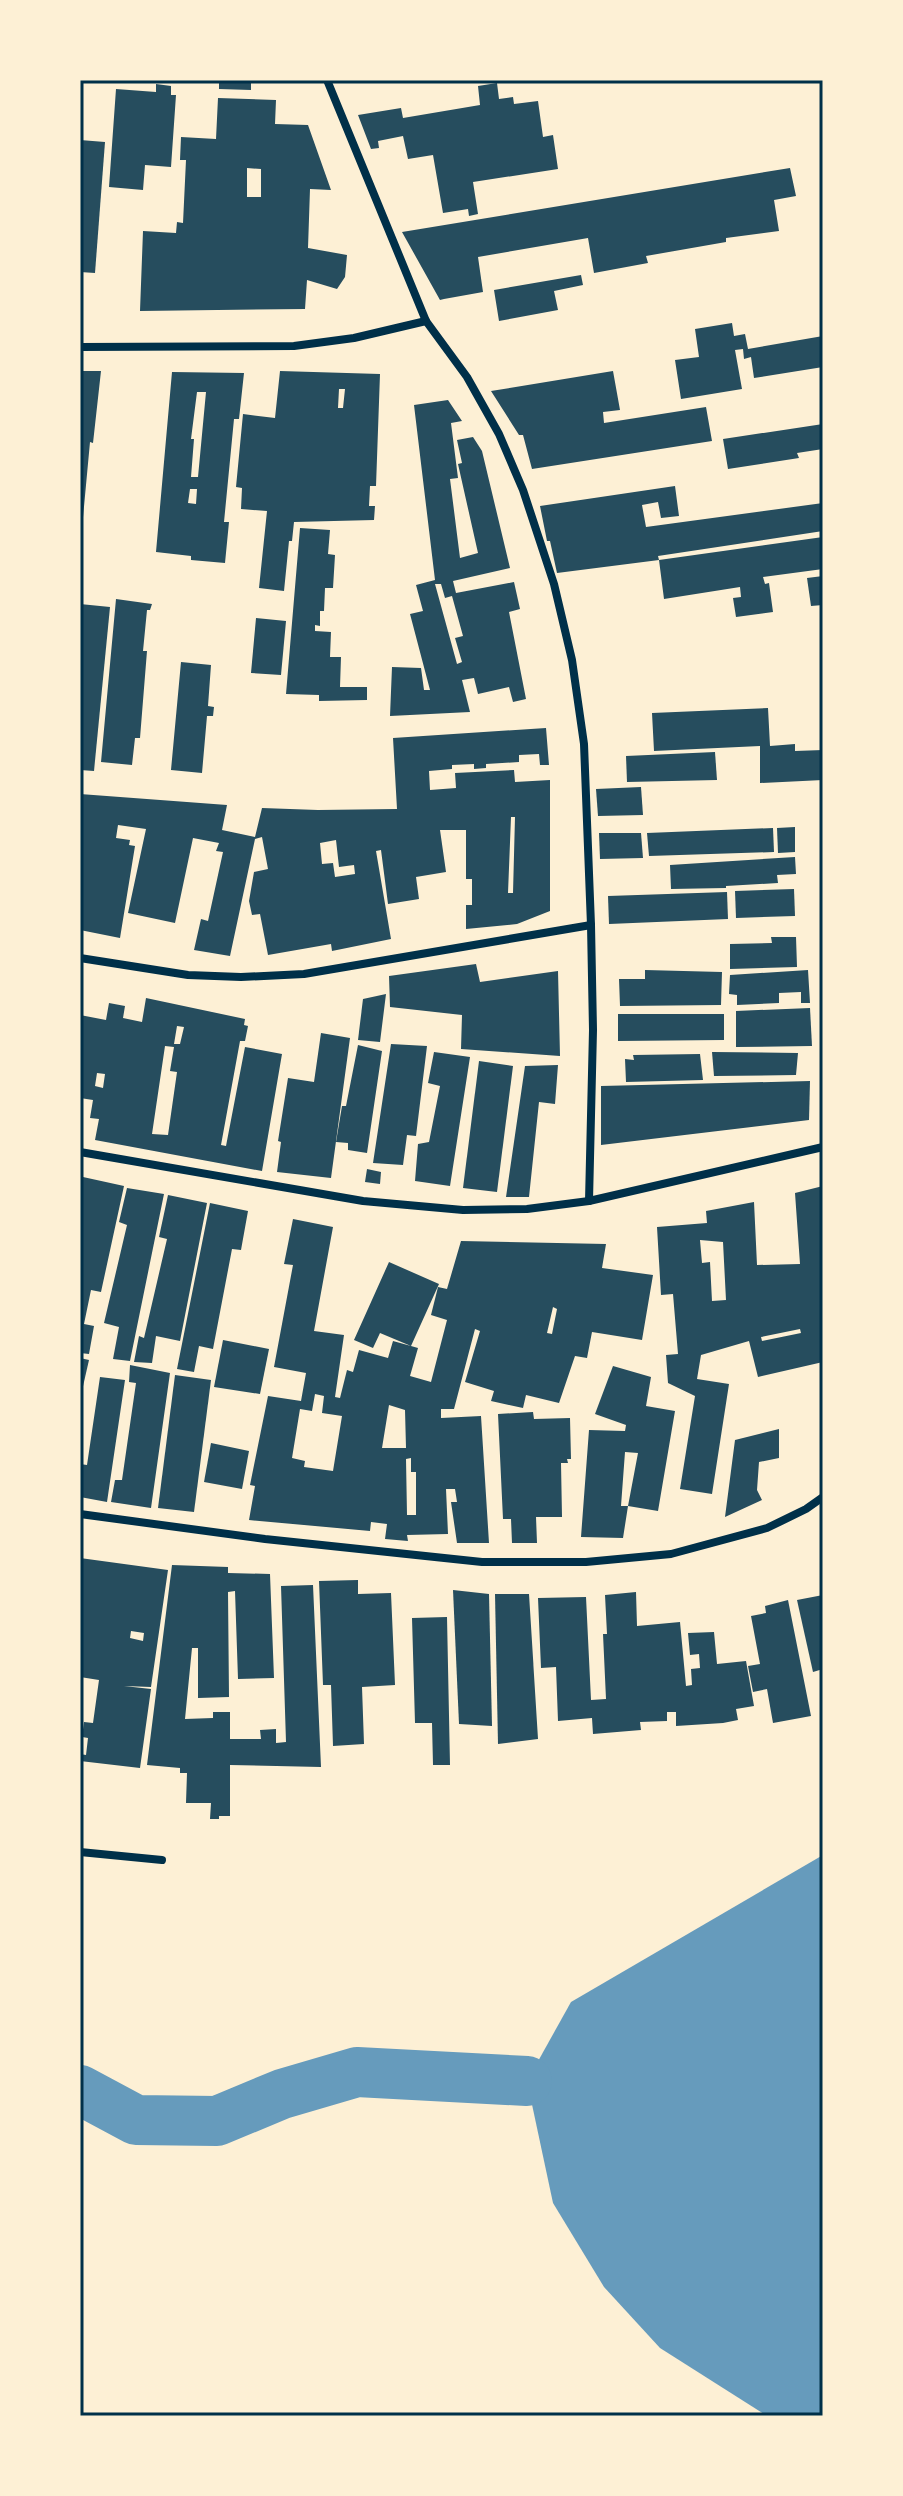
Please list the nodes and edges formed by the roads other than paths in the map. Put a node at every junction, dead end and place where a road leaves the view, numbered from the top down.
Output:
1 (327, 80) edge
2 (426, 321) junction
3 (80, 347) edge
4 (591, 925) junction
5 (80, 958) edge
6 (823, 1147) edge
7 (80, 1152) edge
8 (589, 1201) junction
9 (823, 1497) edge
10 (80, 1514) edge
11 (80, 1852) edge
12 (162, 1860) dead end

1 - 2 street
2 - 3 street
2 - 4 street
4 - 5 street
4 - 8 street
6 - 8 street
7 - 8 street
9 - 10 street
11 - 12 street

